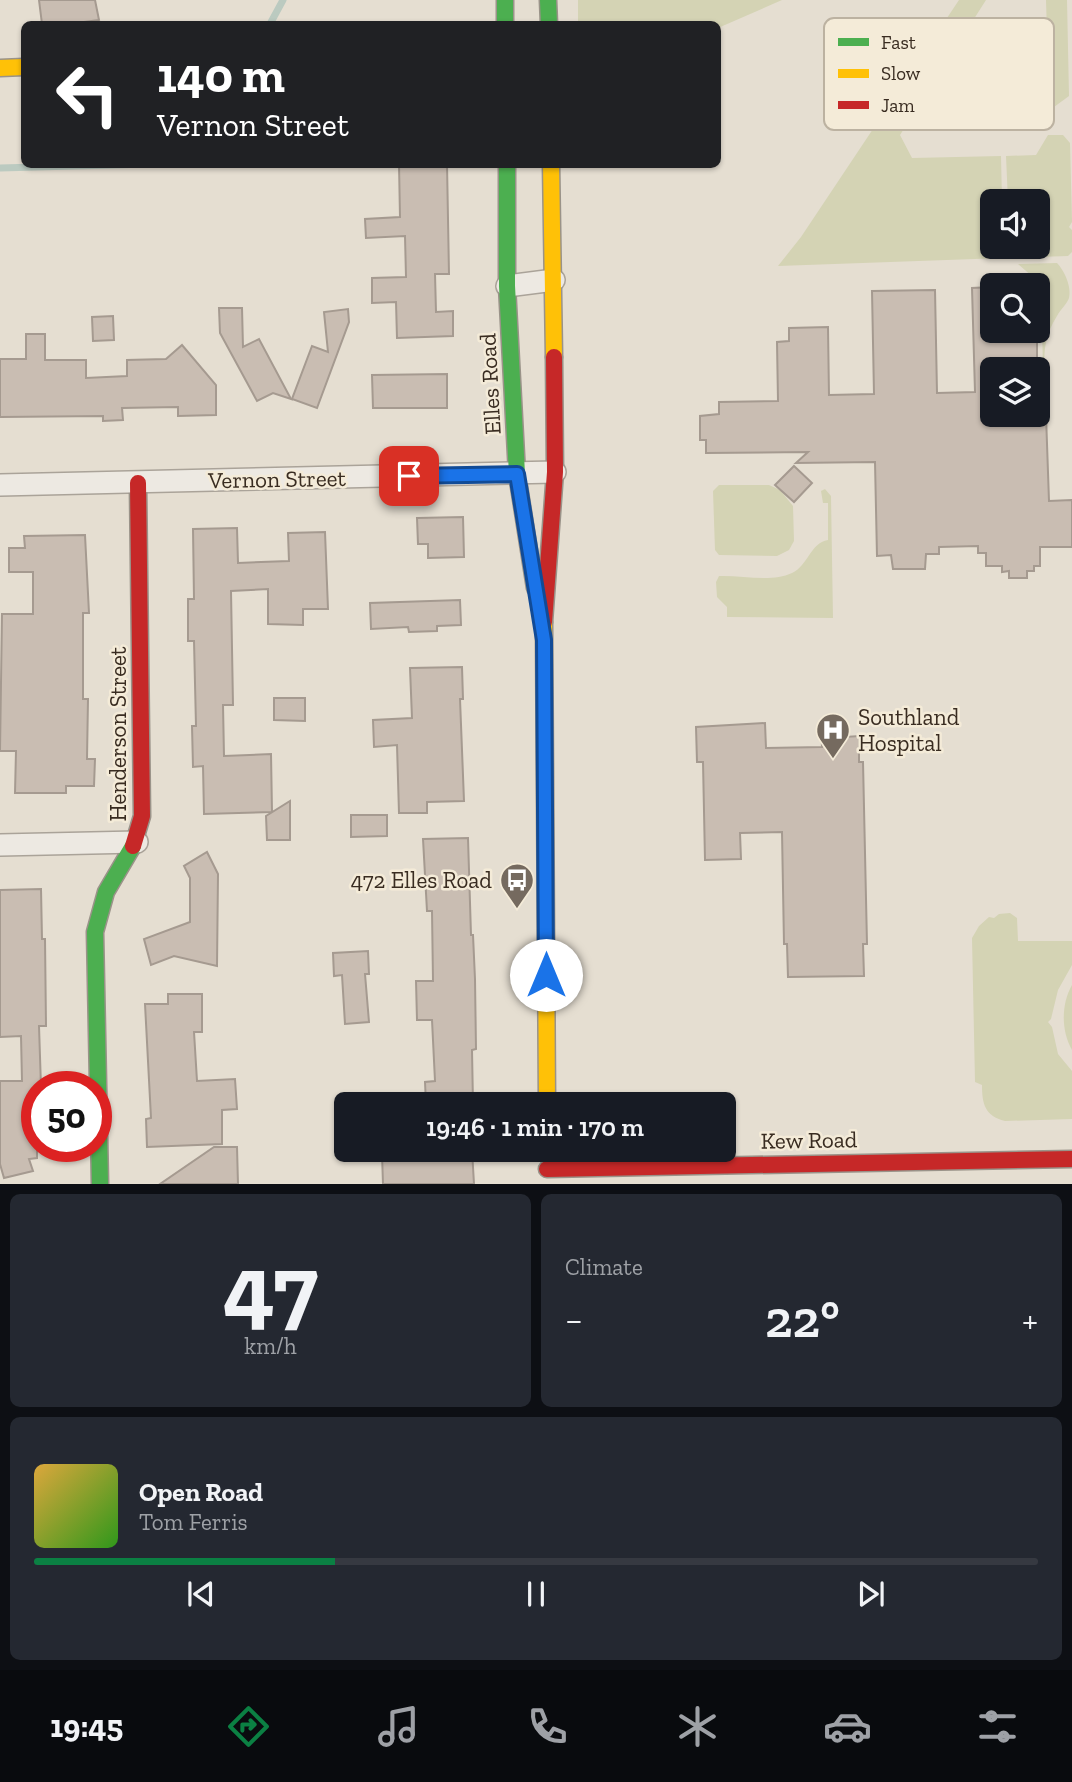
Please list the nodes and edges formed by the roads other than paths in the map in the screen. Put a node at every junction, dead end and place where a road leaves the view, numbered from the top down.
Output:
1 (505, 0) edge
2 (548, 0) edge
3 (505, 21) edge
4 (549, 21) edge
5 (21, 67) edge
6 (0, 68) edge
7 (507, 168) edge
8 (551, 168) edge
9 (554, 280) junction
10 (507, 286) junction
11 (555, 472) junction
12 (517, 474) junction
13 (138, 483) junction
14 (0, 485) edge
15 (544, 640) junction
16 (137, 842) junction
17 (0, 845) edge
18 (547, 1092) edge
19 (1072, 1159) edge
20 (547, 1176) edge
21 (100, 1184) edge

1 - 3 main road
2 - 4 main road
5 - 6 main road
7 - 10 main road, Elles Road
8 - 9 main road, Elles Road
9 - 10 street
9 - 11 main road, Elles Road
10 - 12 main road, Elles Road
11 - 12 street, Vernon Street
11 - 15 main road, Elles Road
12 - 13 street, Vernon Street
12 - 15 main road, Elles Road
13 - 14 street, Vernon Street
13 - 16 main road, Henderson Street
15 - 18 main road, Elles Road
16 - 17 street
16 - 21 main road, Henderson Street
19 - 20 main road, Kew Road

